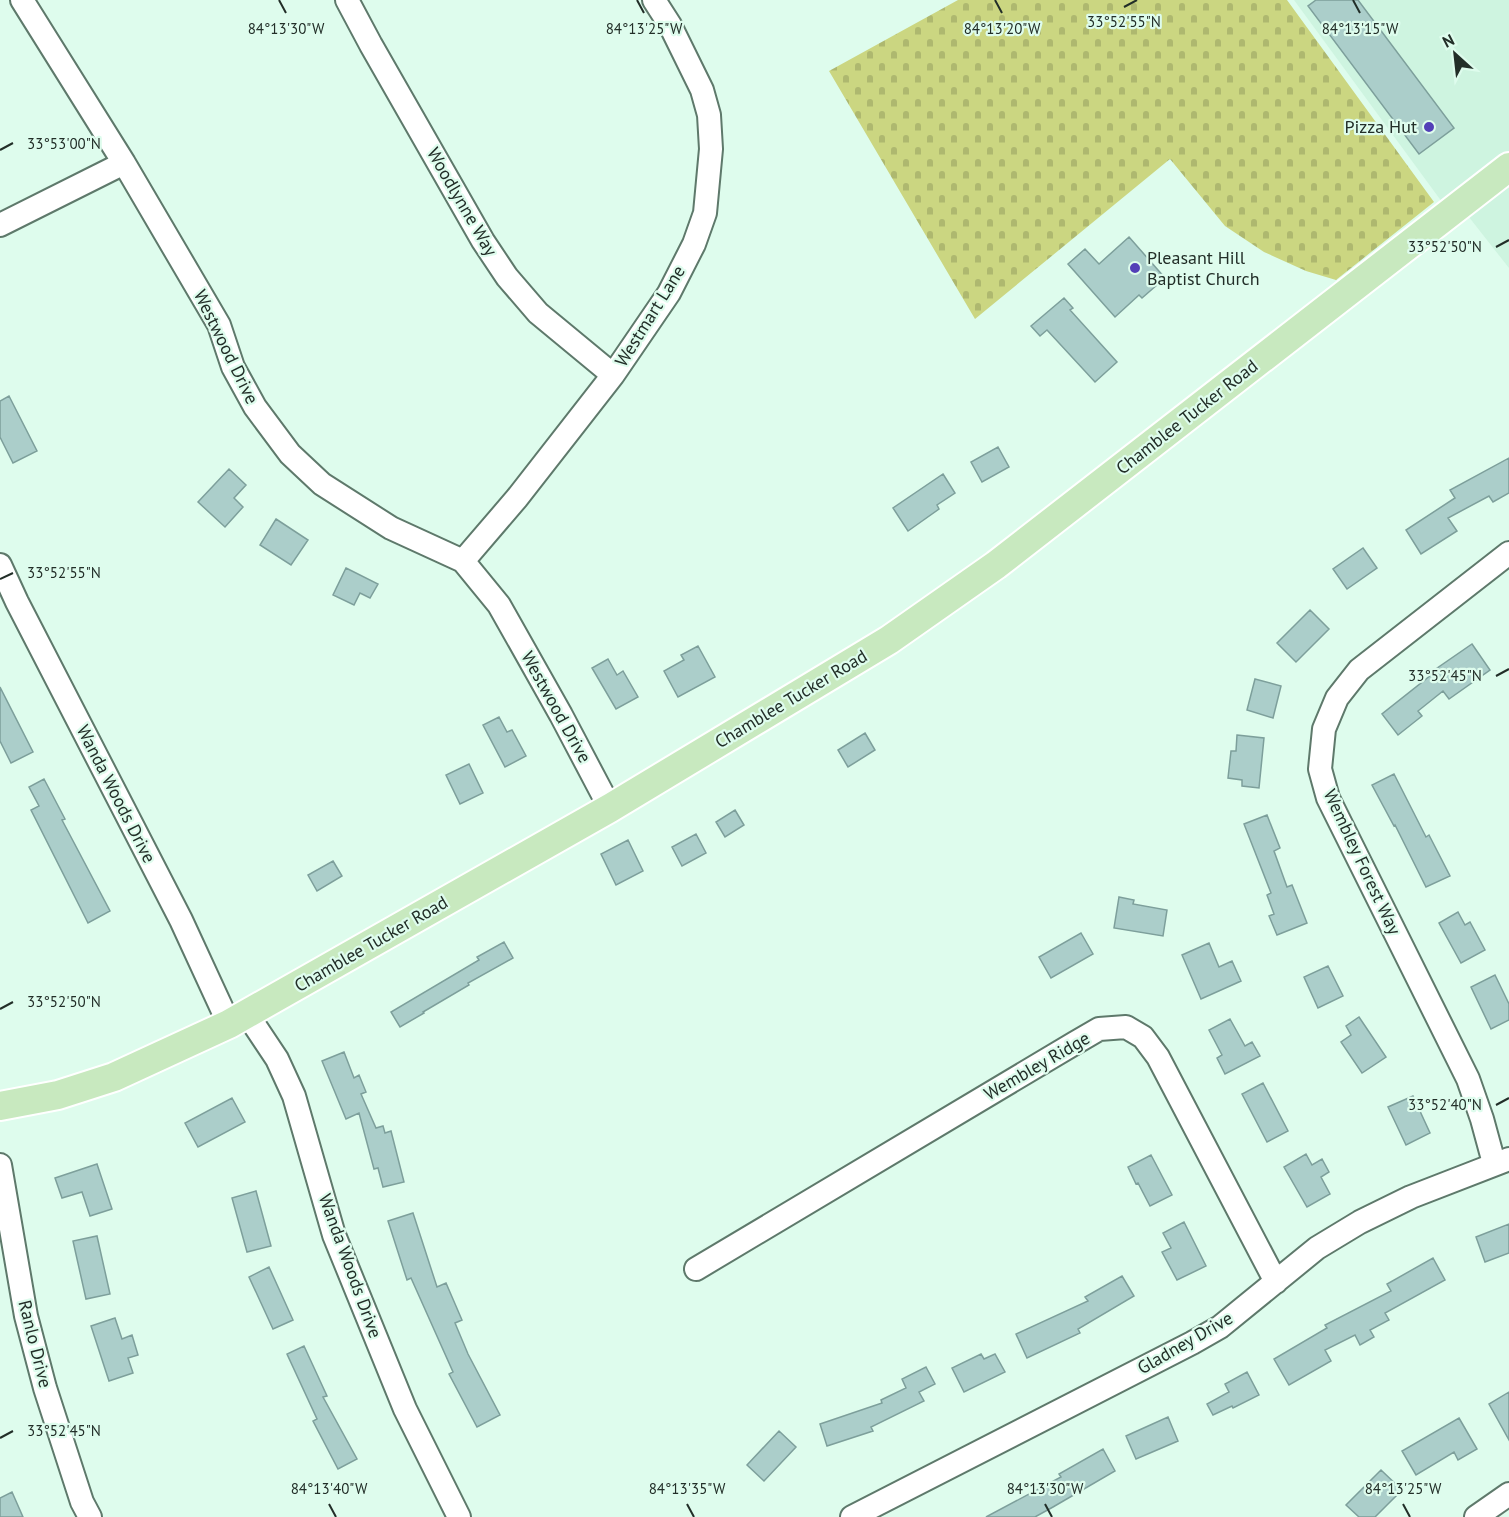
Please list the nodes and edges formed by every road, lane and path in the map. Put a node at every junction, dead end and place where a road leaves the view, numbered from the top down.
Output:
1 (22, 0) edge
2 (347, 0) edge
3 (654, 0) edge
4 (124, 163) junction
5 (1509, 167) edge
6 (0, 225) edge
7 (613, 375) junction
8 (1509, 553) edge
9 (463, 561) junction
10 (0, 565) edge
11 (610, 808) junction
12 (238, 1019) junction
13 (0, 1106) edge
14 (1502, 1161) edge
15 (0, 1165) edge
16 (696, 1269) dead end
17 (1276, 1282) junction
18 (1509, 1494) edge
19 (90, 1517) edge
20 (459, 1517) edge
21 (852, 1517) edge
22 (1476, 1517) edge

1 - 4 street, Westwood Drive
2 - 7 street, Woodlynne Way
3 - 7 street, Westmart Lane
4 - 6 street
4 - 9 street, Westwood Drive
5 - 11 main road, Chamblee Tucker Road
7 - 9 street, Westmart Lane
8 - 14 street, Wembley Forest Way
9 - 11 street, Westwood Drive
10 - 12 street, Wanda Woods Drive
11 - 12 main road, Chamblee Tucker Road
12 - 13 main road, Chamblee Tucker Road
12 - 20 street, Wanda Woods Drive
14 - 17 street, Gladney Drive
15 - 19 street, Ranlo Drive
16 - 17 street, Wembley Ridge
17 - 21 street, Gladney Drive
18 - 22 street

